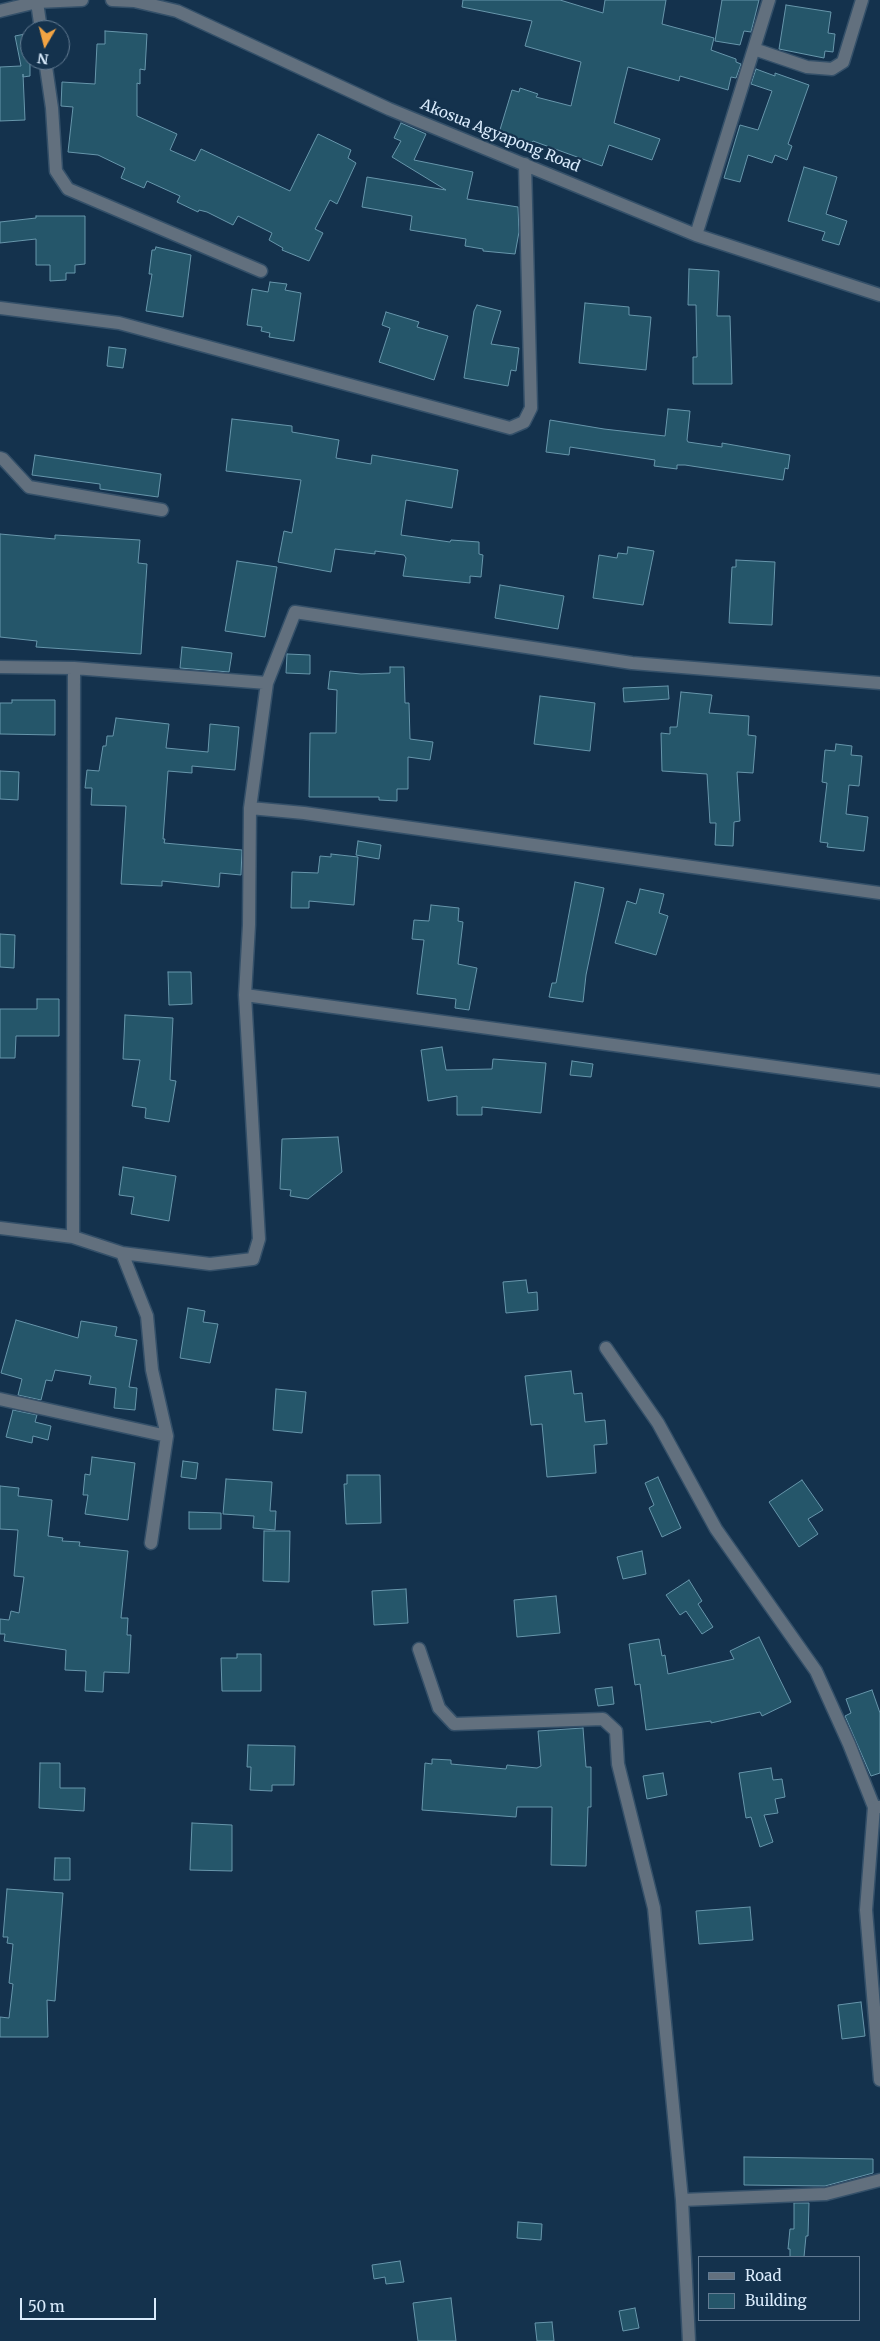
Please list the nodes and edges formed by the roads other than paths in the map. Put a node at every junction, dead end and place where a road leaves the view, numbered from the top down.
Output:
1 (82, 0) edge
2 (112, 0) edge
3 (769, 0) edge
4 (862, 0) edge
5 (37, 2) junction
6 (0, 11) edge
7 (40, 20) edge
8 (754, 49) junction
9 (46, 70) edge
10 (525, 164) junction
11 (696, 235) junction
12 (261, 271) dead end
13 (880, 295) edge
14 (0, 308) edge
15 (0, 458) edge
16 (162, 510) dead end
17 (0, 667) edge
18 (74, 668) junction
19 (880, 682) edge
20 (267, 683) junction
21 (250, 808) junction
22 (880, 894) edge
23 (245, 995) junction
24 (880, 1081) edge
25 (0, 1228) edge
26 (73, 1237) junction
27 (122, 1253) junction
28 (606, 1348) dead end
29 (0, 1399) edge
30 (167, 1436) junction
31 (151, 1543) dead end
32 (419, 1649) dead end
33 (877, 1807) edge
34 (876, 1968) edge
35 (880, 2080) edge
36 (880, 2180) edge
37 (682, 2200) junction
38 (689, 2341) edge

1 - 5 street
2 - 10 street, Akosua Agyapong Road
3 - 8 street
4 - 8 street
5 - 6 street
5 - 7 street
8 - 11 street
9 - 12 street
10 - 11 street, Akosua Agyapong Road
10 - 14 street
11 - 13 street, Akosua Agyapong Road
15 - 16 street
17 - 18 street
18 - 20 street
18 - 26 street
19 - 20 street
20 - 21 street
21 - 22 street
21 - 23 street
23 - 24 street
23 - 27 street
25 - 26 street
26 - 27 street
27 - 30 street
28 - 33 street
29 - 30 street
30 - 31 street
32 - 37 street
33 - 34 street
34 - 35 street
36 - 37 street
37 - 38 street

